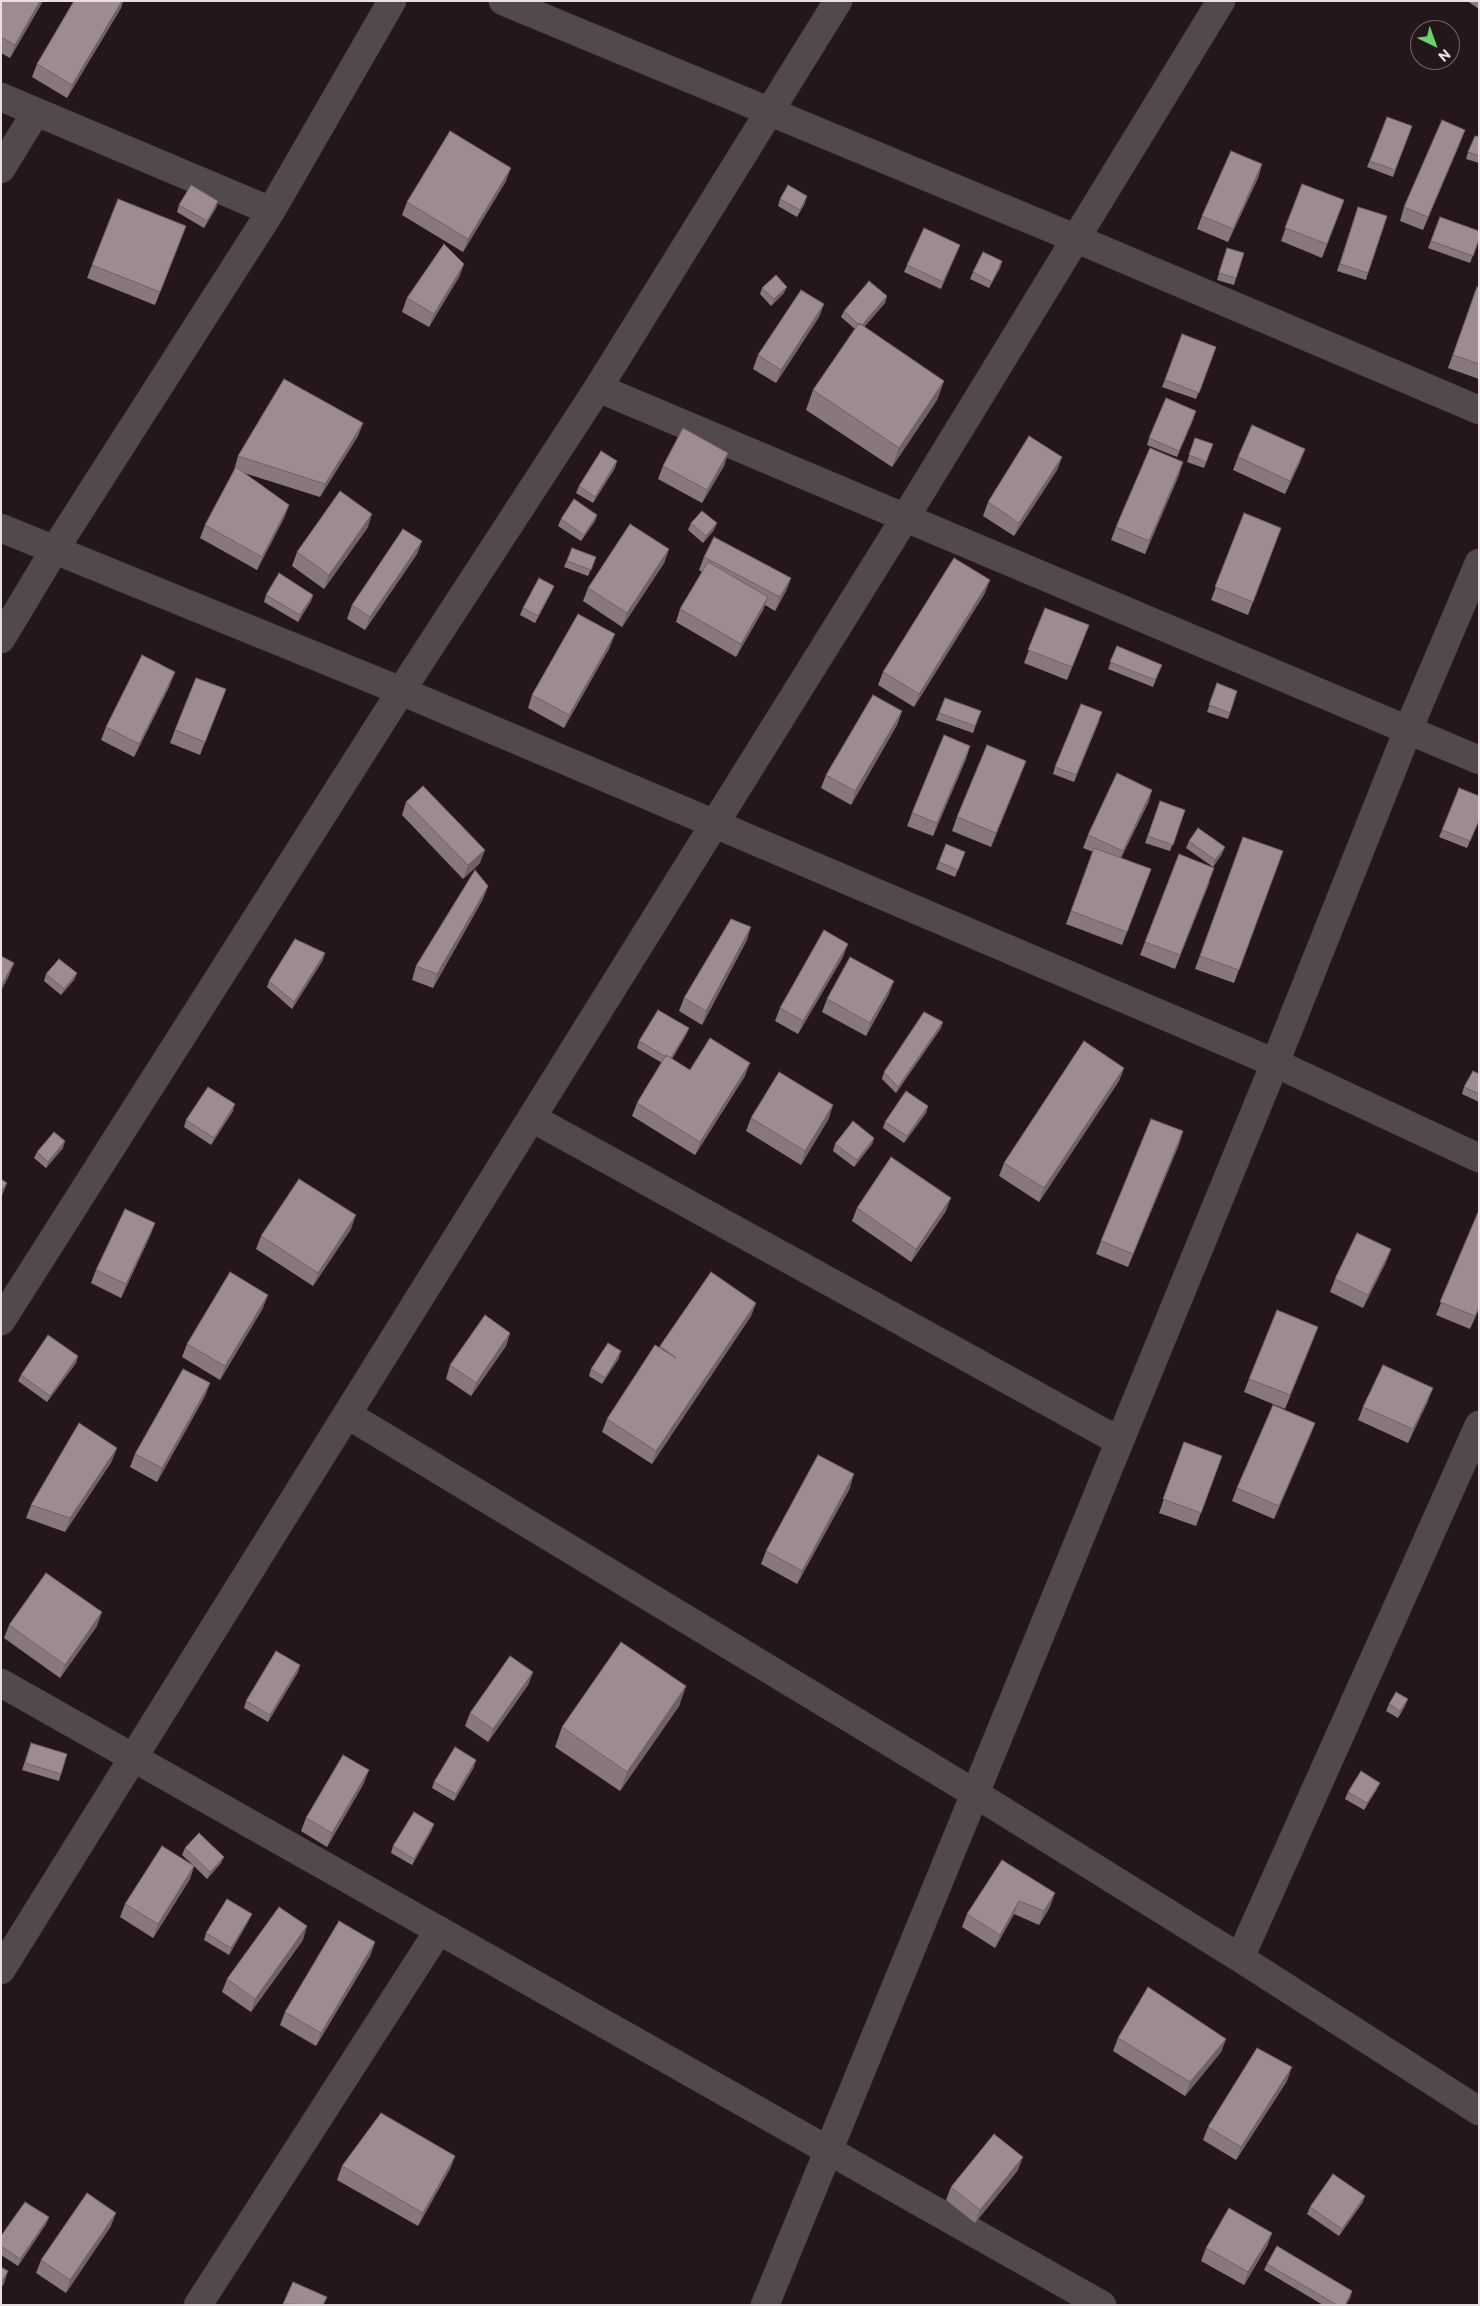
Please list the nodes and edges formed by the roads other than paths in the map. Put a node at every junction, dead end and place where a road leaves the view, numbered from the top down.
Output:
1 (392, 1) edge
2 (503, 1) edge
3 (838, 1) edge
4 (1221, 1) edge
5 (1, 97) edge
6 (36, 112) junction
7 (770, 113) junction
8 (1, 169) edge
9 (271, 211) junction
10 (1077, 239) junction
11 (598, 388) junction
12 (1479, 410) edge
13 (905, 518) junction
14 (1, 528) edge
15 (55, 549) junction
16 (1479, 563) edge
17 (1, 639) edge
18 (401, 691) junction
19 (1408, 730) junction
20 (1479, 760) edge
21 (715, 824) junction
22 (1275, 1063) junction
23 (532, 1118) junction
24 (1479, 1158) edge
25 (1, 1321) edge
26 (348, 1415) junction
27 (1479, 1426) edge
28 (1119, 1441) junction
29 (1, 1683) edge
30 (135, 1758) junction
31 (974, 1793) junction
32 (439, 1930) junction
33 (1240, 1958) junction
34 (1, 1970) edge
35 (1479, 2111) edge
36 (829, 2150) junction
37 (198, 2305) edge
38 (765, 2305) edge
39 (1102, 2305) edge

1 - 9 street
2 - 7 street
3 - 7 street
4 - 10 street
5 - 6 street
6 - 8 street
6 - 9 street
7 - 10 street
7 - 11 street
9 - 15 street
10 - 12 street
10 - 13 street
11 - 13 street
11 - 18 street
13 - 19 street
13 - 21 street
14 - 15 street
15 - 17 street
15 - 18 street
16 - 19 street
18 - 21 street
18 - 25 street
19 - 20 street
19 - 22 street
21 - 22 street
21 - 23 street
22 - 24 street
22 - 28 street
23 - 26 street
23 - 28 street
26 - 30 street
26 - 31 street
27 - 33 street
28 - 31 street
29 - 30 street
30 - 32 street
30 - 34 street
31 - 33 street
31 - 36 street
32 - 36 street
32 - 37 street
33 - 35 street
36 - 38 street
36 - 39 street

